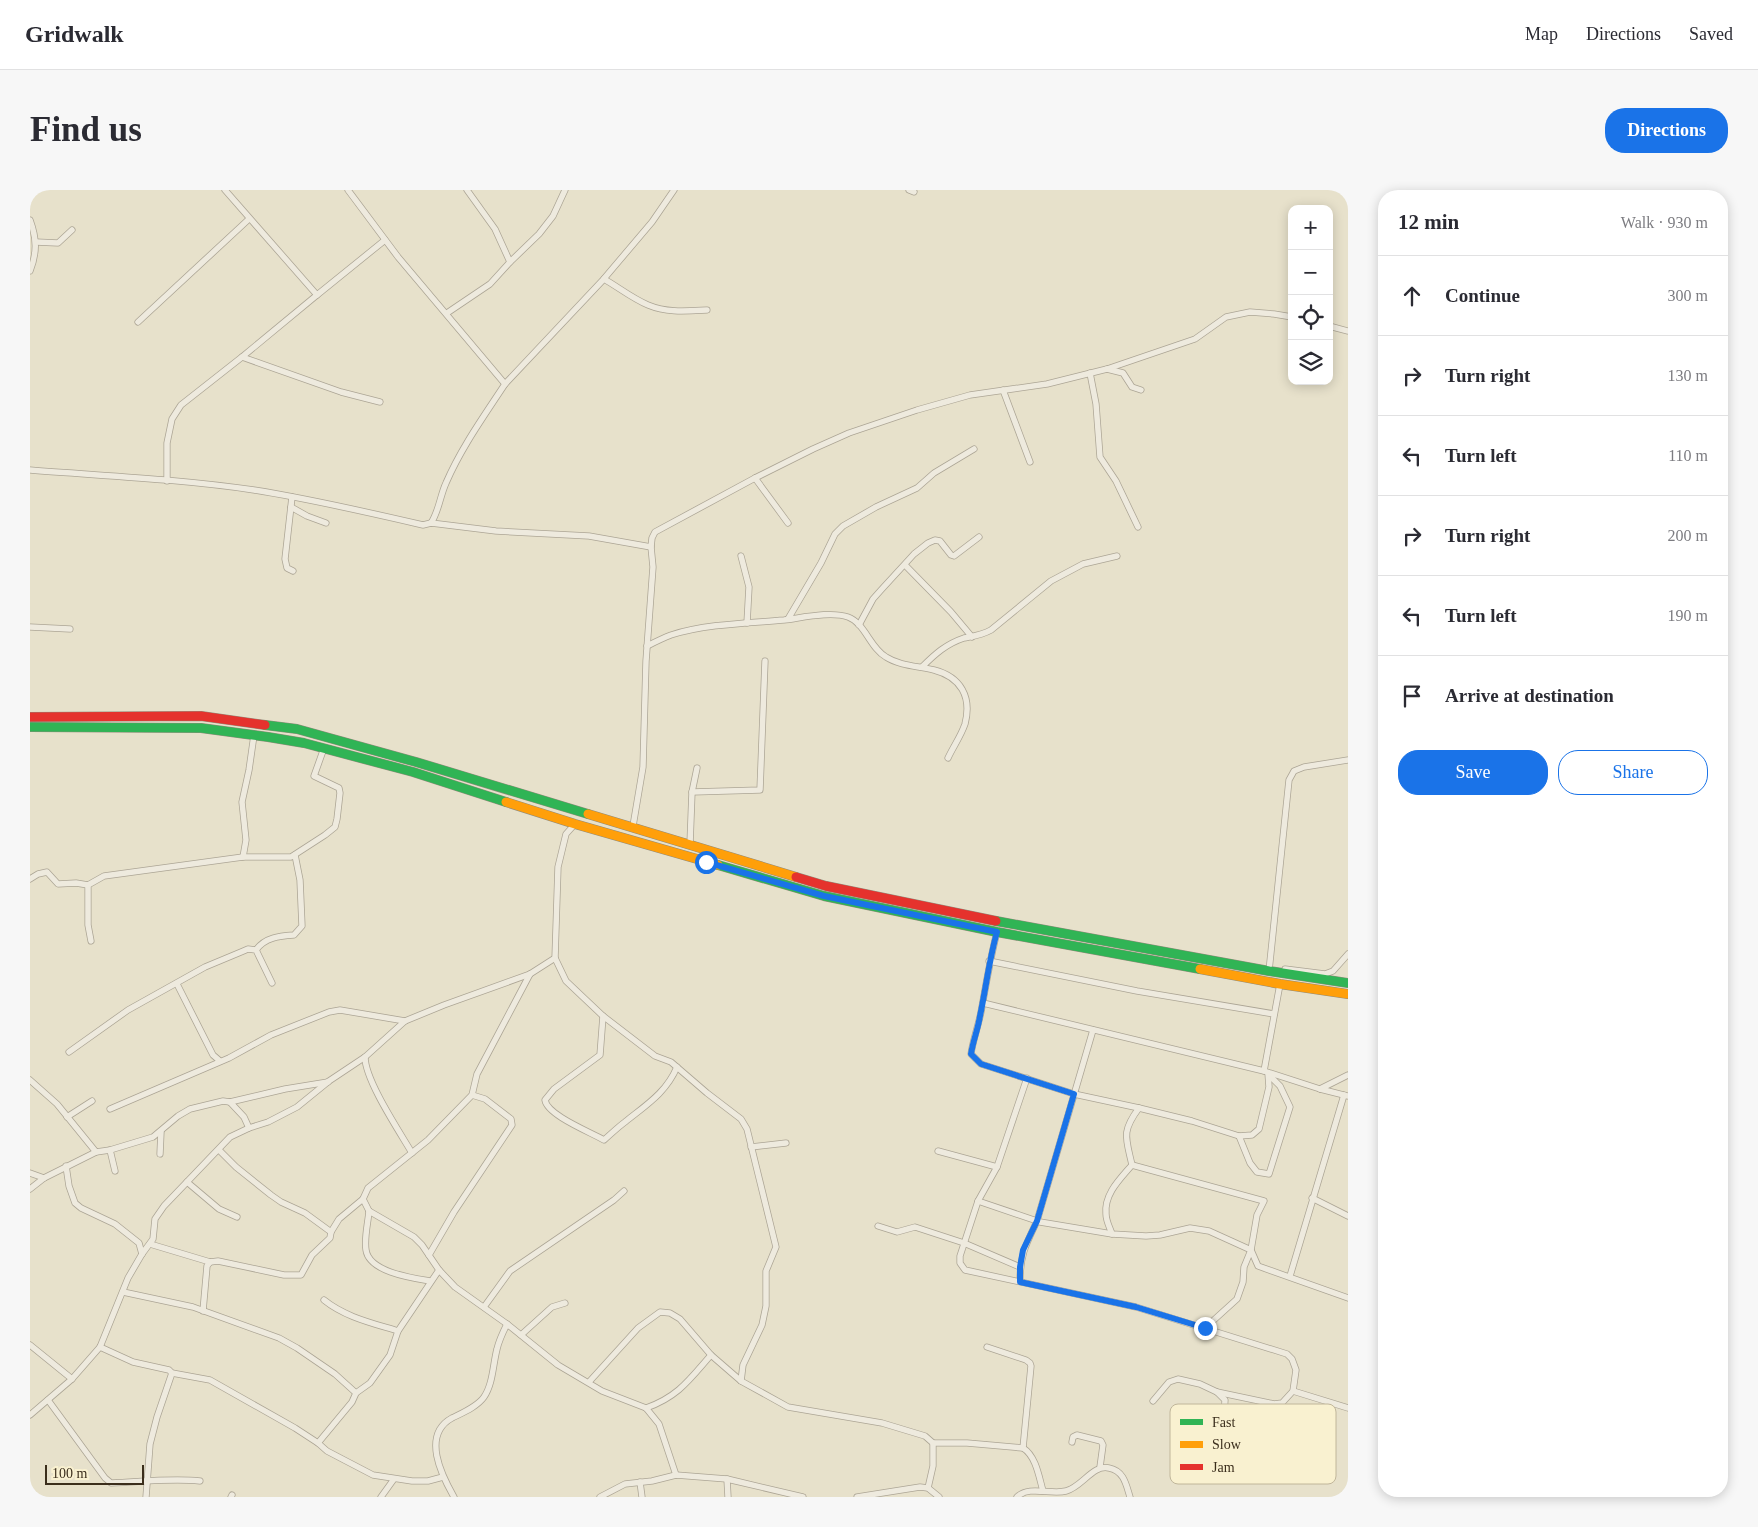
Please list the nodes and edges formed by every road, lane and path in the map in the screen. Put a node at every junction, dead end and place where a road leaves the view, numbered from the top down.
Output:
1 (225, 190) edge
2 (348, 190) edge
3 (467, 190) edge
4 (566, 190) edge
5 (674, 190) edge
6 (249, 219) junction
7 (30, 220) edge
8 (72, 230) dead end
9 (385, 240) junction
10 (36, 242) junction
11 (510, 262) junction
12 (30, 271) edge
13 (604, 279) junction
14 (316, 295) junction
15 (707, 310) dead end
16 (448, 313) junction
17 (1288, 316) edge
18 (138, 322) dead end
19 (1333, 327) edge
20 (1348, 331) edge
21 (242, 357) junction
22 (1107, 369) junction
23 (1090, 373) junction
24 (505, 384) junction
25 (1003, 390) junction
26 (1141, 390) dead end
27 (380, 402) dead end
28 (974, 449) dead end
29 (1030, 462) dead end
30 (30, 470) edge
31 (755, 478) junction
32 (167, 481) junction
33 (292, 496) junction
34 (291, 507) junction
35 (326, 523) dead end
36 (431, 523) junction
37 (788, 523) dead end
38 (1138, 527) dead end
39 (978, 537) dead end
40 (652, 547) junction
41 (741, 556) dead end
42 (1117, 556) dead end
43 (905, 564) junction
44 (293, 571) dead end
45 (788, 619) junction
46 (747, 623) junction
47 (859, 625) junction
48 (30, 626) edge
49 (70, 630) dead end
50 (972, 637) junction
51 (647, 646) junction
52 (765, 661) dead end
53 (922, 667) junction
54 (30, 717) edge
55 (30, 727) edge
56 (307, 732) junction
57 (254, 735) junction
58 (304, 743) junction
59 (324, 748) junction
60 (948, 758) dead end
61 (1348, 760) edge
62 (697, 768) dead end
63 (692, 792) junction
64 (575, 824) junction
65 (632, 826) junction
66 (690, 844) junction
67 (295, 855) junction
68 (243, 857) junction
69 (30, 879) edge
70 (88, 885) junction
71 (997, 932) junction
72 (91, 941) dead end
73 (1144, 948) junction
74 (256, 950) junction
75 (1348, 954) edge
76 (555, 958) junction
77 (1141, 959) junction
78 (989, 960) junction
79 (1270, 969) junction
80 (530, 974) junction
81 (272, 983) dead end
82 (1348, 983) edge
83 (177, 984) junction
84 (1280, 984) junction
85 (1348, 994) edge
86 (983, 1002) junction
87 (1274, 1014) junction
88 (603, 1016) junction
89 (405, 1021) junction
90 (1093, 1030) junction
91 (70, 1052) dead end
92 (213, 1055) junction
93 (365, 1057) junction
94 (220, 1061) junction
95 (212, 1065) junction
96 (677, 1067) junction
97 (1266, 1072) junction
98 (1348, 1075) edge
99 (1027, 1078) junction
100 (30, 1080) edge
101 (330, 1081) junction
102 (1320, 1089) junction
103 (1074, 1094) junction
104 (472, 1095) junction
105 (1346, 1095) edge
106 (92, 1101) dead end
107 (230, 1102) junction
108 (1139, 1108) junction
109 (110, 1109) dead end
110 (67, 1117) junction
111 (249, 1128) junction
112 (161, 1132) junction
113 (1239, 1136) junction
114 (786, 1143) dead end
115 (752, 1147) junction
116 (110, 1150) junction
117 (219, 1150) junction
118 (938, 1151) dead end
119 (96, 1152) junction
120 (412, 1153) junction
121 (160, 1154) dead end
122 (1132, 1165) junction
123 (66, 1166) junction
124 (996, 1167) junction
125 (115, 1171) dead end
126 (30, 1173) edge
127 (44, 1178) junction
128 (187, 1182) junction
129 (30, 1189) edge
130 (624, 1191) dead end
131 (1312, 1198) junction
132 (362, 1199) junction
133 (978, 1201) junction
134 (370, 1211) junction
135 (1348, 1216) edge
136 (237, 1217) dead end
137 (1037, 1221) junction
138 (878, 1226) dead end
139 (331, 1232) junction
140 (1112, 1234) junction
141 (964, 1243) junction
142 (150, 1244) junction
143 (1251, 1250) junction
144 (142, 1254) junction
145 (429, 1255) junction
146 (210, 1262) junction
147 (1020, 1267) junction
148 (439, 1270) junction
149 (1290, 1276) junction
150 (430, 1281) junction
151 (1020, 1282) junction
152 (123, 1292) junction
153 (1348, 1298) edge
154 (324, 1300) dead end
155 (565, 1303) dead end
156 (484, 1307) junction
157 (203, 1311) junction
158 (507, 1324) junction
159 (1205, 1328) junction
160 (398, 1331) junction
161 (521, 1336) junction
162 (30, 1346) edge
163 (100, 1347) junction
164 (987, 1347) dead end
165 (711, 1355) junction
166 (172, 1373) junction
167 (72, 1379) junction
168 (741, 1381) junction
169 (589, 1382) junction
170 (1217, 1392) junction
171 (1293, 1392) junction
172 (356, 1393) junction
173 (48, 1400) junction
174 (1154, 1401) dead end
175 (1225, 1404) edge
176 (1334, 1404) edge
177 (646, 1408) junction
178 (30, 1415) edge
179 (1072, 1442) dead end
180 (318, 1443) junction
181 (932, 1443) junction
182 (1024, 1448) junction
183 (1100, 1467) junction
184 (676, 1475) junction
185 (443, 1477) junction
186 (394, 1479) junction
187 (727, 1479) junction
188 (200, 1481) dead end
189 (146, 1482) junction
190 (640, 1482) junction
191 (928, 1488) junction
192 (1043, 1491) junction
193 (146, 1497) edge
194 (381, 1497) edge
195 (454, 1497) edge
196 (600, 1497) edge
197 (642, 1497) edge
198 (728, 1497) edge
199 (803, 1497) edge
200 (857, 1497) edge
201 (939, 1497) edge
202 (1017, 1497) edge
203 (1130, 1497) edge

1 - 6 street
2 - 9 street
3 - 11 street
4 - 11 street
5 - 13 street
6 - 14 street
6 - 18 street
7 - 10 street
8 - 10 street
9 - 14 street
9 - 16 street
10 - 12 street
11 - 16 street
13 - 15 street
13 - 24 street
14 - 21 street
16 - 24 street
17 - 22 street
19 - 20 street
21 - 27 street
21 - 32 street
22 - 23 street
22 - 26 street
23 - 25 street
23 - 38 street
24 - 36 street
25 - 29 street
25 - 31 street
28 - 45 street
30 - 32 street
31 - 37 street
31 - 40 street
32 - 33 street
33 - 34 street
33 - 36 street
34 - 35 street
34 - 44 street
36 - 40 street
39 - 43 street
40 - 51 street
41 - 46 street
42 - 50 street
43 - 47 street
43 - 50 street
45 - 46 street
45 - 47 street
46 - 51 street
47 - 53 street
48 - 49 street
50 - 53 street
51 - 65 street
52 - 63 street
53 - 60 street
54 - 56 main road
55 - 57 main road
56 - 58 main road
56 - 65 main road
57 - 58 main road
57 - 68 street
58 - 59 main road
59 - 64 main road
59 - 67 street
61 - 79 street
62 - 63 street
63 - 66 street
64 - 71 main road
64 - 76 street
65 - 66 main road
66 - 73 main road
67 - 68 street
67 - 74 street
68 - 70 street
69 - 70 street
70 - 72 street
71 - 77 main road
71 - 78 street
73 - 77 main road
73 - 79 main road
74 - 81 street
74 - 83 street
75 - 79 street
76 - 80 street
76 - 88 street
77 - 84 main road
78 - 86 street
78 - 87 street
79 - 82 main road
80 - 89 street
80 - 104 street
83 - 91 street
83 - 92 street
84 - 85 main road
84 - 87 street
86 - 90 street
86 - 99 street
87 - 97 street
88 - 96 street
88 - 96 street
89 - 93 street
89 - 94 street
90 - 97 street
90 - 103 street
92 - 94 street
92 - 95 street
93 - 101 street
93 - 120 street
94 - 95 street
95 - 109 street
96 - 115 street
97 - 102 street
97 - 113 street
97 - 113 street
98 - 102 street
99 - 103 street
99 - 124 street
100 - 110 street
101 - 107 street
101 - 111 street
102 - 105 street
103 - 108 street
103 - 137 street
104 - 120 street
104 - 145 street
105 - 131 street
106 - 110 street
107 - 111 street
107 - 112 street
108 - 113 street
108 - 122 street
110 - 119 street
111 - 117 street
112 - 116 street
112 - 121 street
114 - 115 street
115 - 168 street
116 - 119 street
116 - 125 street
117 - 128 street
117 - 139 street
118 - 124 street
119 - 123 street
120 - 132 street
122 - 140 street
122 - 143 street
123 - 127 street
123 - 144 street
124 - 133 street
126 - 127 street
127 - 129 street
128 - 136 street
128 - 142 street
130 - 156 street
131 - 135 street
131 - 149 street
132 - 134 street
132 - 139 street
133 - 137 street
133 - 141 street
134 - 145 street
134 - 150 street
137 - 140 street
137 - 147 street
138 - 141 street
139 - 146 street
140 - 143 street
141 - 147 street
141 - 151 street
142 - 144 street
142 - 146 street
143 - 149 street
143 - 159 street
144 - 152 street
145 - 148 street
146 - 157 street
147 - 151 street
148 - 150 street
148 - 156 street
149 - 153 street
150 - 160 street
151 - 159 street
152 - 157 street
152 - 163 street
154 - 160 street
155 - 161 street
156 - 158 street
157 - 172 street
158 - 161 street
158 - 185 street
159 - 171 street
160 - 172 street
161 - 169 street
162 - 167 street
163 - 166 street
163 - 167 street
164 - 182 street
165 - 168 street
165 - 169 street
165 - 177 street
166 - 180 street
166 - 189 street
167 - 173 street
168 - 181 street
169 - 177 street
170 - 171 street
170 - 174 street
170 - 175 street
171 - 176 street
172 - 180 street
173 - 178 street
173 - 189 street
177 - 184 street
179 - 183 street
180 - 186 street
181 - 182 street
181 - 191 street
182 - 192 street
183 - 192 street
183 - 203 street
184 - 187 street
184 - 190 street
185 - 186 street
185 - 195 street
186 - 194 street
187 - 198 street
187 - 199 street
188 - 189 street
189 - 193 street
190 - 196 street
190 - 197 street
191 - 200 street
191 - 201 street
192 - 202 street

